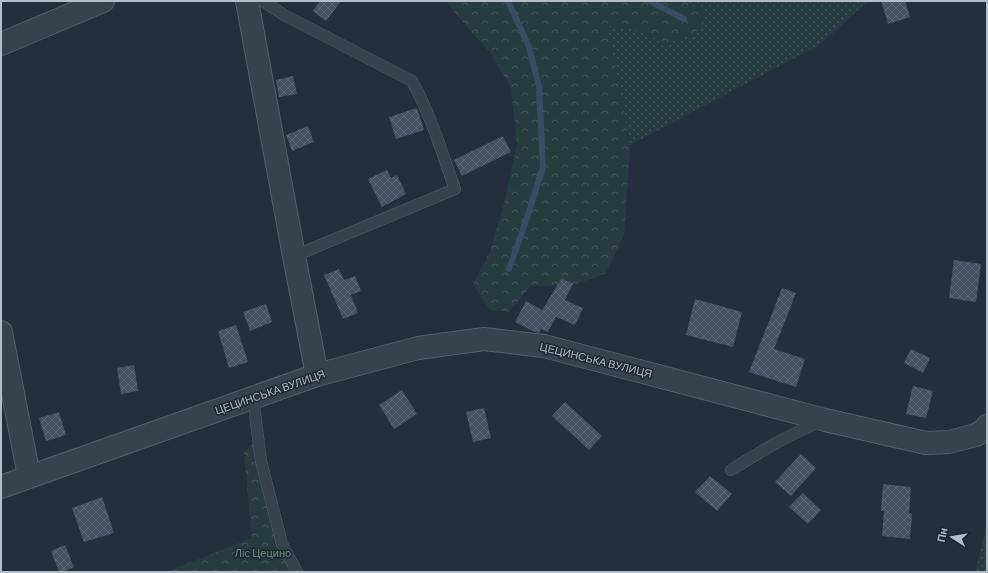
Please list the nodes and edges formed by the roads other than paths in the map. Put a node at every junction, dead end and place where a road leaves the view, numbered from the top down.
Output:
1 (103, 1) edge
2 (247, 1) edge
3 (263, 1) edge
4 (1, 44) edge
5 (294, 256) junction
6 (1, 332) edge
7 (317, 375) junction
8 (253, 397) junction
9 (825, 420) junction
10 (986, 432) edge
11 (731, 470) dead end
12 (29, 476) junction
13 (1, 487) edge
14 (297, 572) edge

1 - 4 street
2 - 5 street
3 - 5 lane
5 - 7 street
6 - 12 street
7 - 8 street, ЦЕЦИНСЬКА ВУЛИЦЯ
7 - 9 street, ЦЕЦИНСЬКА ВУЛИЦЯ
8 - 12 street, ЦЕЦИНСЬКА ВУЛИЦЯ
8 - 14 lane
9 - 10 street, ЦЕЦИНСЬКА ВУЛИЦЯ
9 - 11 lane
12 - 13 street, ЦЕЦИНСЬКА ВУЛИЦЯ

